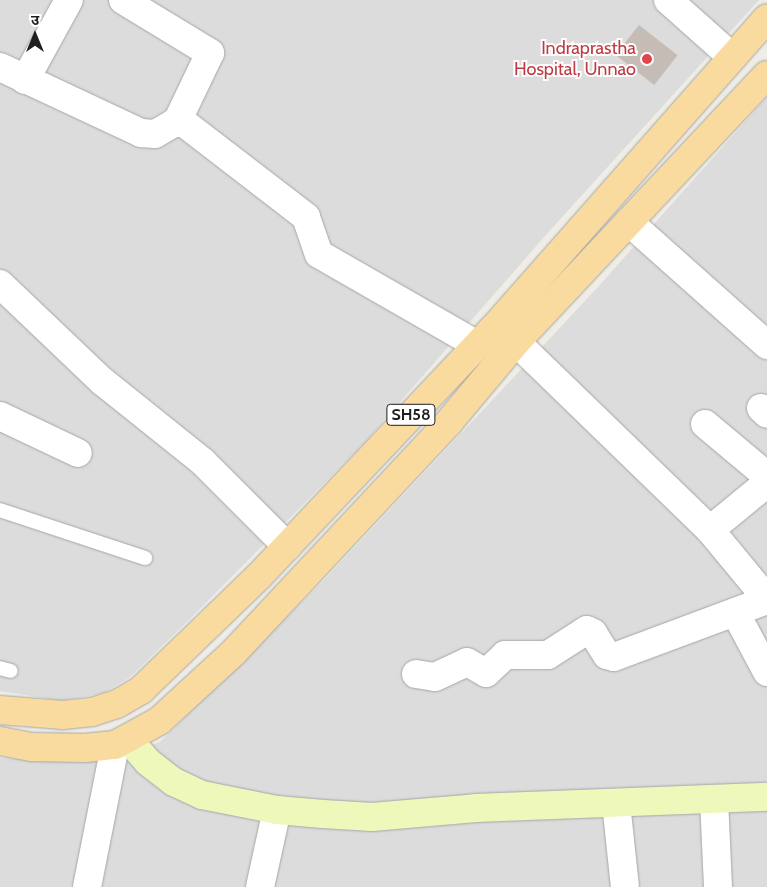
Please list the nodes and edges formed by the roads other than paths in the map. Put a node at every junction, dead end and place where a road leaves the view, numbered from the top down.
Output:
1 (69, 0) edge
2 (123, 0) edge
3 (668, 0) edge
4 (767, 18) edge
5 (732, 57) junction
6 (0, 66) edge
7 (767, 75) edge
8 (25, 80) junction
9 (177, 122) junction
10 (629, 222) junction
11 (0, 284) edge
12 (516, 342) junction
13 (767, 344) edge
14 (477, 345) junction
15 (0, 416) edge
16 (705, 424) dead end
17 (78, 453) dead end
18 (767, 476) edge
19 (767, 483) edge
20 (342, 488) junction
21 (0, 510) edge
22 (366, 511) junction
23 (710, 530) junction
24 (287, 546) junction
25 (145, 558) dead end
26 (767, 600) edge
27 (735, 612) junction
28 (767, 672) edge
29 (416, 674) dead end
30 (0, 710) edge
31 (0, 741) edge
32 (121, 742) junction
33 (767, 797) edge
34 (714, 799) junction
35 (616, 803) junction
36 (277, 810) junction
37 (86, 887) edge
38 (260, 887) edge
39 (626, 887) edge
40 (718, 887) edge

1 - 8 street
2 - 9 street
3 - 5 street
4 - 5 main road, SH58
5 - 14 main road, SH58
6 - 8 street
7 - 10 main road, SH58
8 - 9 street
9 - 14 street
10 - 12 main road, SH58
10 - 13 street
11 - 24 street
12 - 22 main road, SH58
12 - 23 street
14 - 20 main road, SH58
15 - 17 street
16 - 18 street
19 - 23 street
20 - 22 main road
20 - 24 main road, SH58
21 - 25 lane
22 - 32 main road, SH58
23 - 26 street
24 - 30 main road, SH58
26 - 27 street
27 - 28 street
27 - 29 street
31 - 32 main road, SH58
32 - 36 street
32 - 37 street
33 - 34 street
34 - 35 street
34 - 40 street
35 - 36 street
35 - 39 street
36 - 38 street

